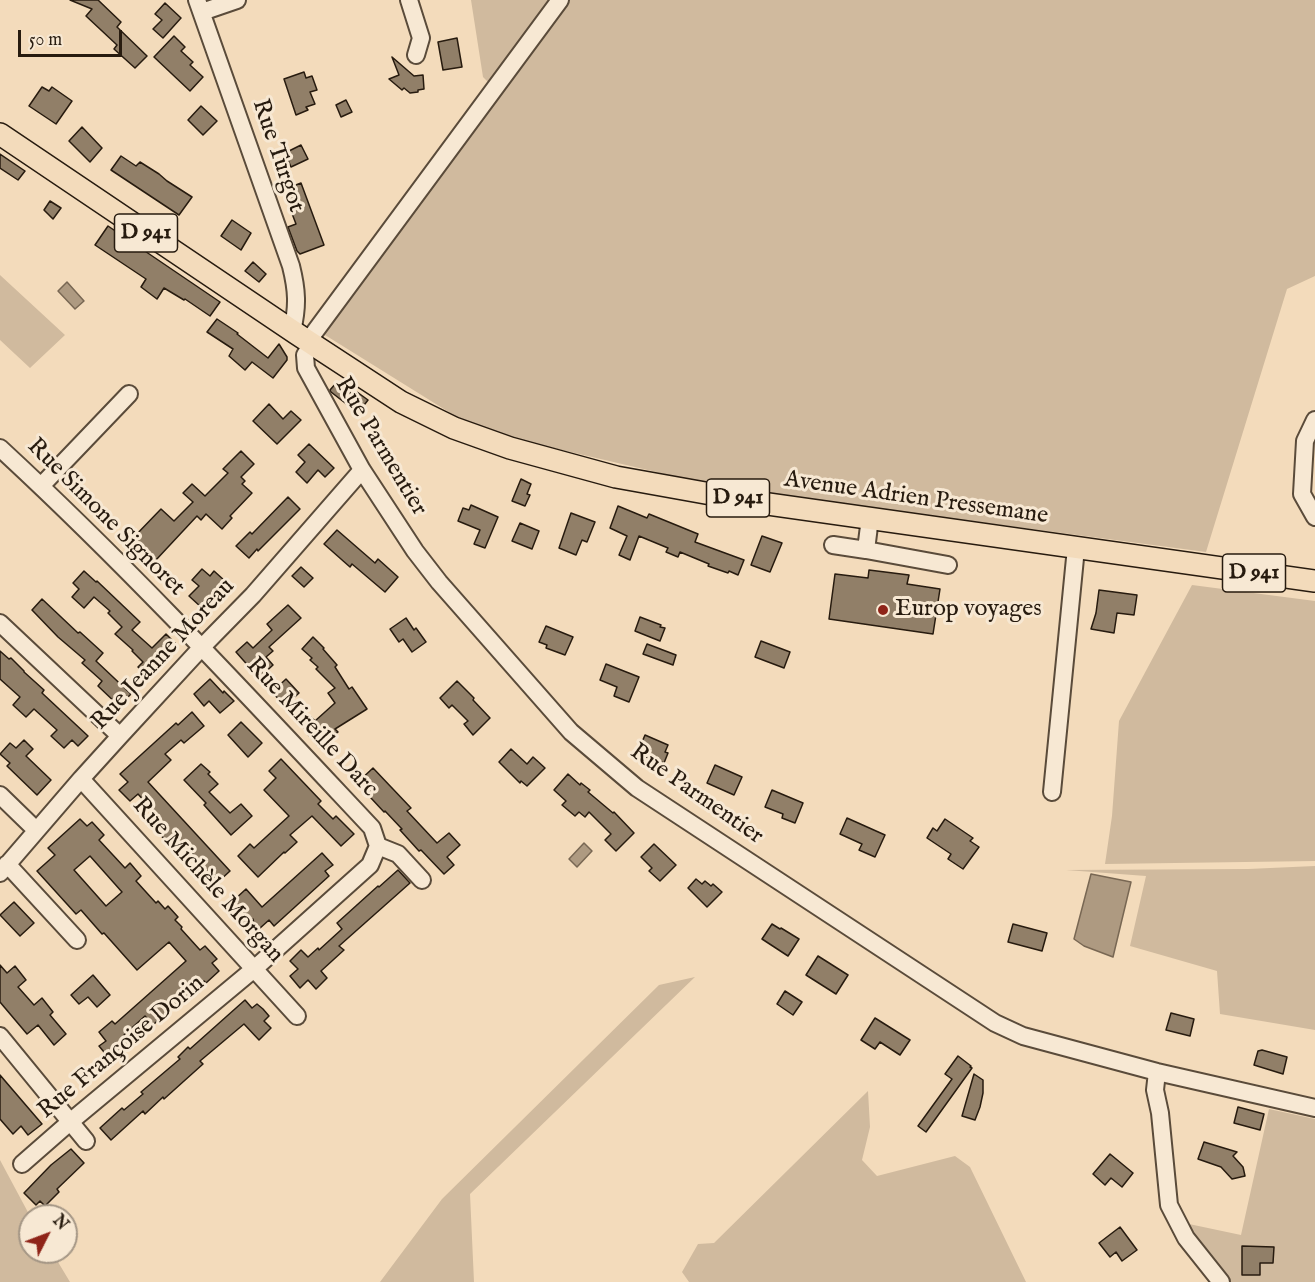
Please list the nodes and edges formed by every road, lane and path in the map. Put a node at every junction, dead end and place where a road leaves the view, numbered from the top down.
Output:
1 (237, 0) edge
2 (409, 0) edge
3 (560, 0) edge
4 (200, 6) edge
5 (416, 55) dead end
6 (0, 134) edge
7 (304, 338) junction
8 (129, 394) dead end
9 (1315, 420) edge
10 (0, 448) edge
11 (362, 470) junction
12 (41, 486) junction
13 (1315, 517) edge
14 (870, 518) junction
15 (833, 545) dead end
16 (1076, 548) junction
17 (866, 550) junction
18 (948, 565) dead end
19 (1315, 581) edge
20 (0, 623) edge
21 (202, 647) junction
22 (120, 736) junction
23 (81, 779) junction
24 (1053, 792) dead end
25 (0, 795) edge
26 (36, 830) junction
27 (378, 846) junction
28 (4, 868) edge
29 (422, 880) dead end
30 (77, 940) dead end
31 (254, 969) junction
32 (297, 1016) dead end
33 (0, 1036) edge
34 (1157, 1072) junction
35 (1315, 1108) edge
36 (70, 1122) junction
37 (86, 1141) dead end
38 (22, 1164) dead end
39 (1221, 1282) edge

1 - 4 street
2 - 5 street
3 - 7 street
4 - 7 street, Rue Turgot
6 - 7 main road, D 941
7 - 11 street, Rue Parmentier
7 - 14 main road, Avenue Adrien Pressemane / D 941
8 - 12 street
9 - 13 street
10 - 12 street, Rue Simone Signoret
11 - 21 street, Rue Jeanne Moreau
11 - 34 street, Rue Parmentier
12 - 21 street, Rue Simone Signoret
14 - 16 main road, Avenue Adrien Pressemane / D 941
14 - 17 street
15 - 17 street
16 - 19 main road, Avenue Adrien Pressemane / D 941
16 - 24 street
17 - 18 street
20 - 22 street
21 - 22 street, Rue Jeanne Moreau
21 - 27 street, Rue Mireille Darc
22 - 23 street, Rue Jeanne Moreau
23 - 26 street, Rue Jeanne Moreau
23 - 31 street, Rue Michèle Morgan
25 - 26 street
26 - 28 street, Rue Jeanne Moreau
27 - 29 street
27 - 31 street
28 - 30 street
31 - 32 street, Rue Michèle Morgan
31 - 36 street, Rue Françoise Dorin
33 - 36 street
34 - 35 street, Rue Parmentier
34 - 39 street
36 - 37 street
36 - 38 street, Rue Françoise Dorin

